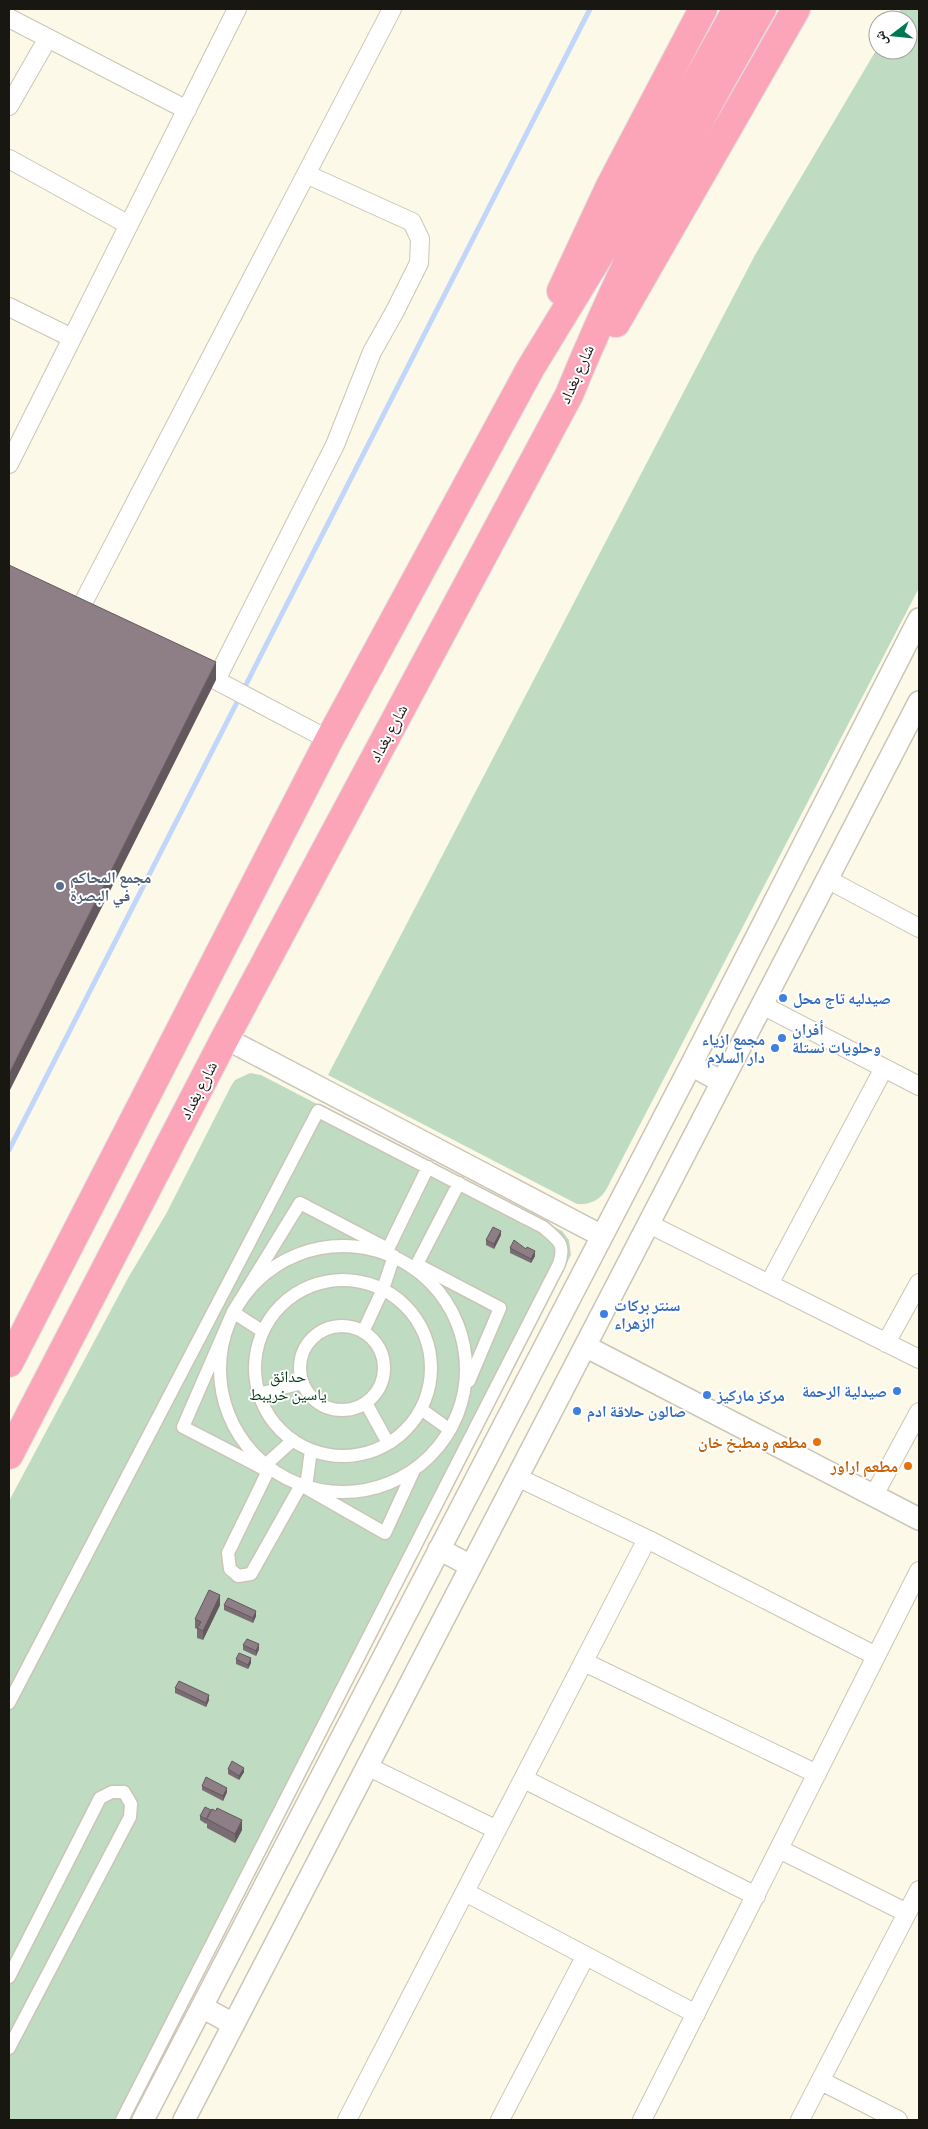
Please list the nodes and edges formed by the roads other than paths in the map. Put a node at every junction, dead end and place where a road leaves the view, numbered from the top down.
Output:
1 (238, 9) edge
2 (392, 9) edge
3 (703, 9) edge
4 (737, 9) edge
5 (762, 9) edge
6 (796, 9) edge
7 (9, 18) edge
8 (48, 38) junction
9 (9, 106) edge
10 (186, 110) junction
11 (687, 118) junction
12 (9, 159) edge
13 (306, 174) junction
14 (129, 225) junction
15 (9, 307) edge
16 (72, 338) junction
17 (530, 369) junction
18 (569, 395) junction
19 (10, 458) edge
20 (66, 598) edge
21 (82, 605) junction
22 (99, 614) edge
23 (919, 619) edge
24 (190, 666) edge
25 (223, 684) junction
26 (919, 702) edge
27 (329, 740) junction
28 (827, 879) junction
29 (919, 928) edge
30 (762, 1005) junction
31 (225, 1038) junction
32 (691, 1065) junction
33 (884, 1068) junction
34 (722, 1082) junction
35 (919, 1086) edge
36 (428, 1167) junction
37 (459, 1183) junction
38 (649, 1224) junction
39 (602, 1236) junction
40 (389, 1253) junction
41 (416, 1266) junction
42 (919, 1283) edge
43 (769, 1284) junction
44 (383, 1289) junction
45 (233, 1312) junction
46 (262, 1331) junction
47 (363, 1332) junction
48 (886, 1343) junction
49 (585, 1346) junction
50 (919, 1359) edge
51 (9, 1363) edge
52 (303, 1383) junction
53 (465, 1390) junction
54 (258, 1394) junction
55 (366, 1403) junction
56 (421, 1409) junction
57 (919, 1412) edge
58 (450, 1430) junction
59 (292, 1440) junction
60 (388, 1444) junction
61 (311, 1450) junction
62 (9, 1455) edge
63 (263, 1466) junction
64 (414, 1470) junction
65 (517, 1477) junction
66 (303, 1486) junction
67 (874, 1496) junction
68 (919, 1519) edge
69 (647, 1539) junction
70 (439, 1549) junction
71 (471, 1566) junction
72 (919, 1571) edge
73 (876, 1656) junction
74 (584, 1662) junction
75 (9, 1703) edge
76 (367, 1766) junction
77 (817, 1774) junction
78 (524, 1779) junction
79 (497, 1830) junction
80 (779, 1849) junction
81 (919, 1890) edge
82 (465, 1892) junction
83 (756, 1896) junction
84 (908, 1913) junction
85 (585, 1957) junction
86 (9, 1977) edge
87 (202, 2007) junction
88 (696, 2014) junction
89 (233, 2024) junction
90 (9, 2048) edge
91 (821, 2081) junction
92 (354, 2118) edge
93 (122, 2120) edge
94 (143, 2120) edge
95 (184, 2120) edge
96 (500, 2120) edge
97 (642, 2120) edge
98 (800, 2120) edge
99 (898, 2120) edge

1 - 10 street
2 - 13 street
3 - 17 highway
4 - 11 highway, شارع بغداد
5 - 11 highway, شارع بغداد
6 - 18 highway
7 - 8 street
8 - 9 street
8 - 10 street
10 - 14 street
11 - 17 highway, شارع بغداد
11 - 18 highway, شارع بغداد
12 - 14 street
13 - 21 street
13 - 25 street
14 - 16 street
15 - 16 street
16 - 19 street
17 - 27 highway, شارع بغداد
18 - 31 highway, شارع بغداد
20 - 21 street
21 - 22 street
23 - 32 street
24 - 25 street
25 - 27 street
26 - 28 street
27 - 51 highway, شارع بغداد
28 - 29 street
28 - 30 street
30 - 33 street
30 - 34 street
31 - 39 street
31 - 62 highway, شارع بغداد
32 - 34 street
32 - 39 street
33 - 35 street
33 - 43 street
34 - 38 street
36 - 37 street
36 - 40 street
36 - 75 street
37 - 41 street
37 - 93 street
38 - 43 street
38 - 49 street
39 - 70 street
40 - 41 street
40 - 44 street
40 - 45 street
40 - 45 street
41 - 53 street
41 - 53 street
42 - 48 street
43 - 48 street
44 - 46 street
44 - 47 street
44 - 56 street
45 - 46 street
45 - 63 street
45 - 63 street
46 - 54 street
47 - 52 street
47 - 55 street
48 - 50 street
49 - 65 street
49 - 67 street
52 - 54 street
52 - 55 street
53 - 58 street
54 - 59 street
55 - 60 street
56 - 58 street
56 - 60 street
57 - 67 street
58 - 64 street
59 - 61 street
59 - 63 street
60 - 61 street
61 - 66 street
63 - 66 street
63 - 66 street
64 - 66 street
64 - 66 street
65 - 69 street
65 - 71 street
67 - 68 street
69 - 73 street
69 - 74 street
70 - 71 street
70 - 87 street
71 - 76 street
72 - 73 street
73 - 77 street
74 - 77 street
74 - 78 street
76 - 79 street
76 - 89 street
77 - 80 street
78 - 79 street
78 - 83 street
79 - 82 street
80 - 83 street
80 - 84 street
81 - 84 street
82 - 85 street
82 - 92 street
83 - 88 street
84 - 91 street
85 - 88 street
85 - 96 street
86 - 90 street
87 - 89 street
87 - 94 street
88 - 97 street
89 - 95 street
91 - 98 street
91 - 99 street

